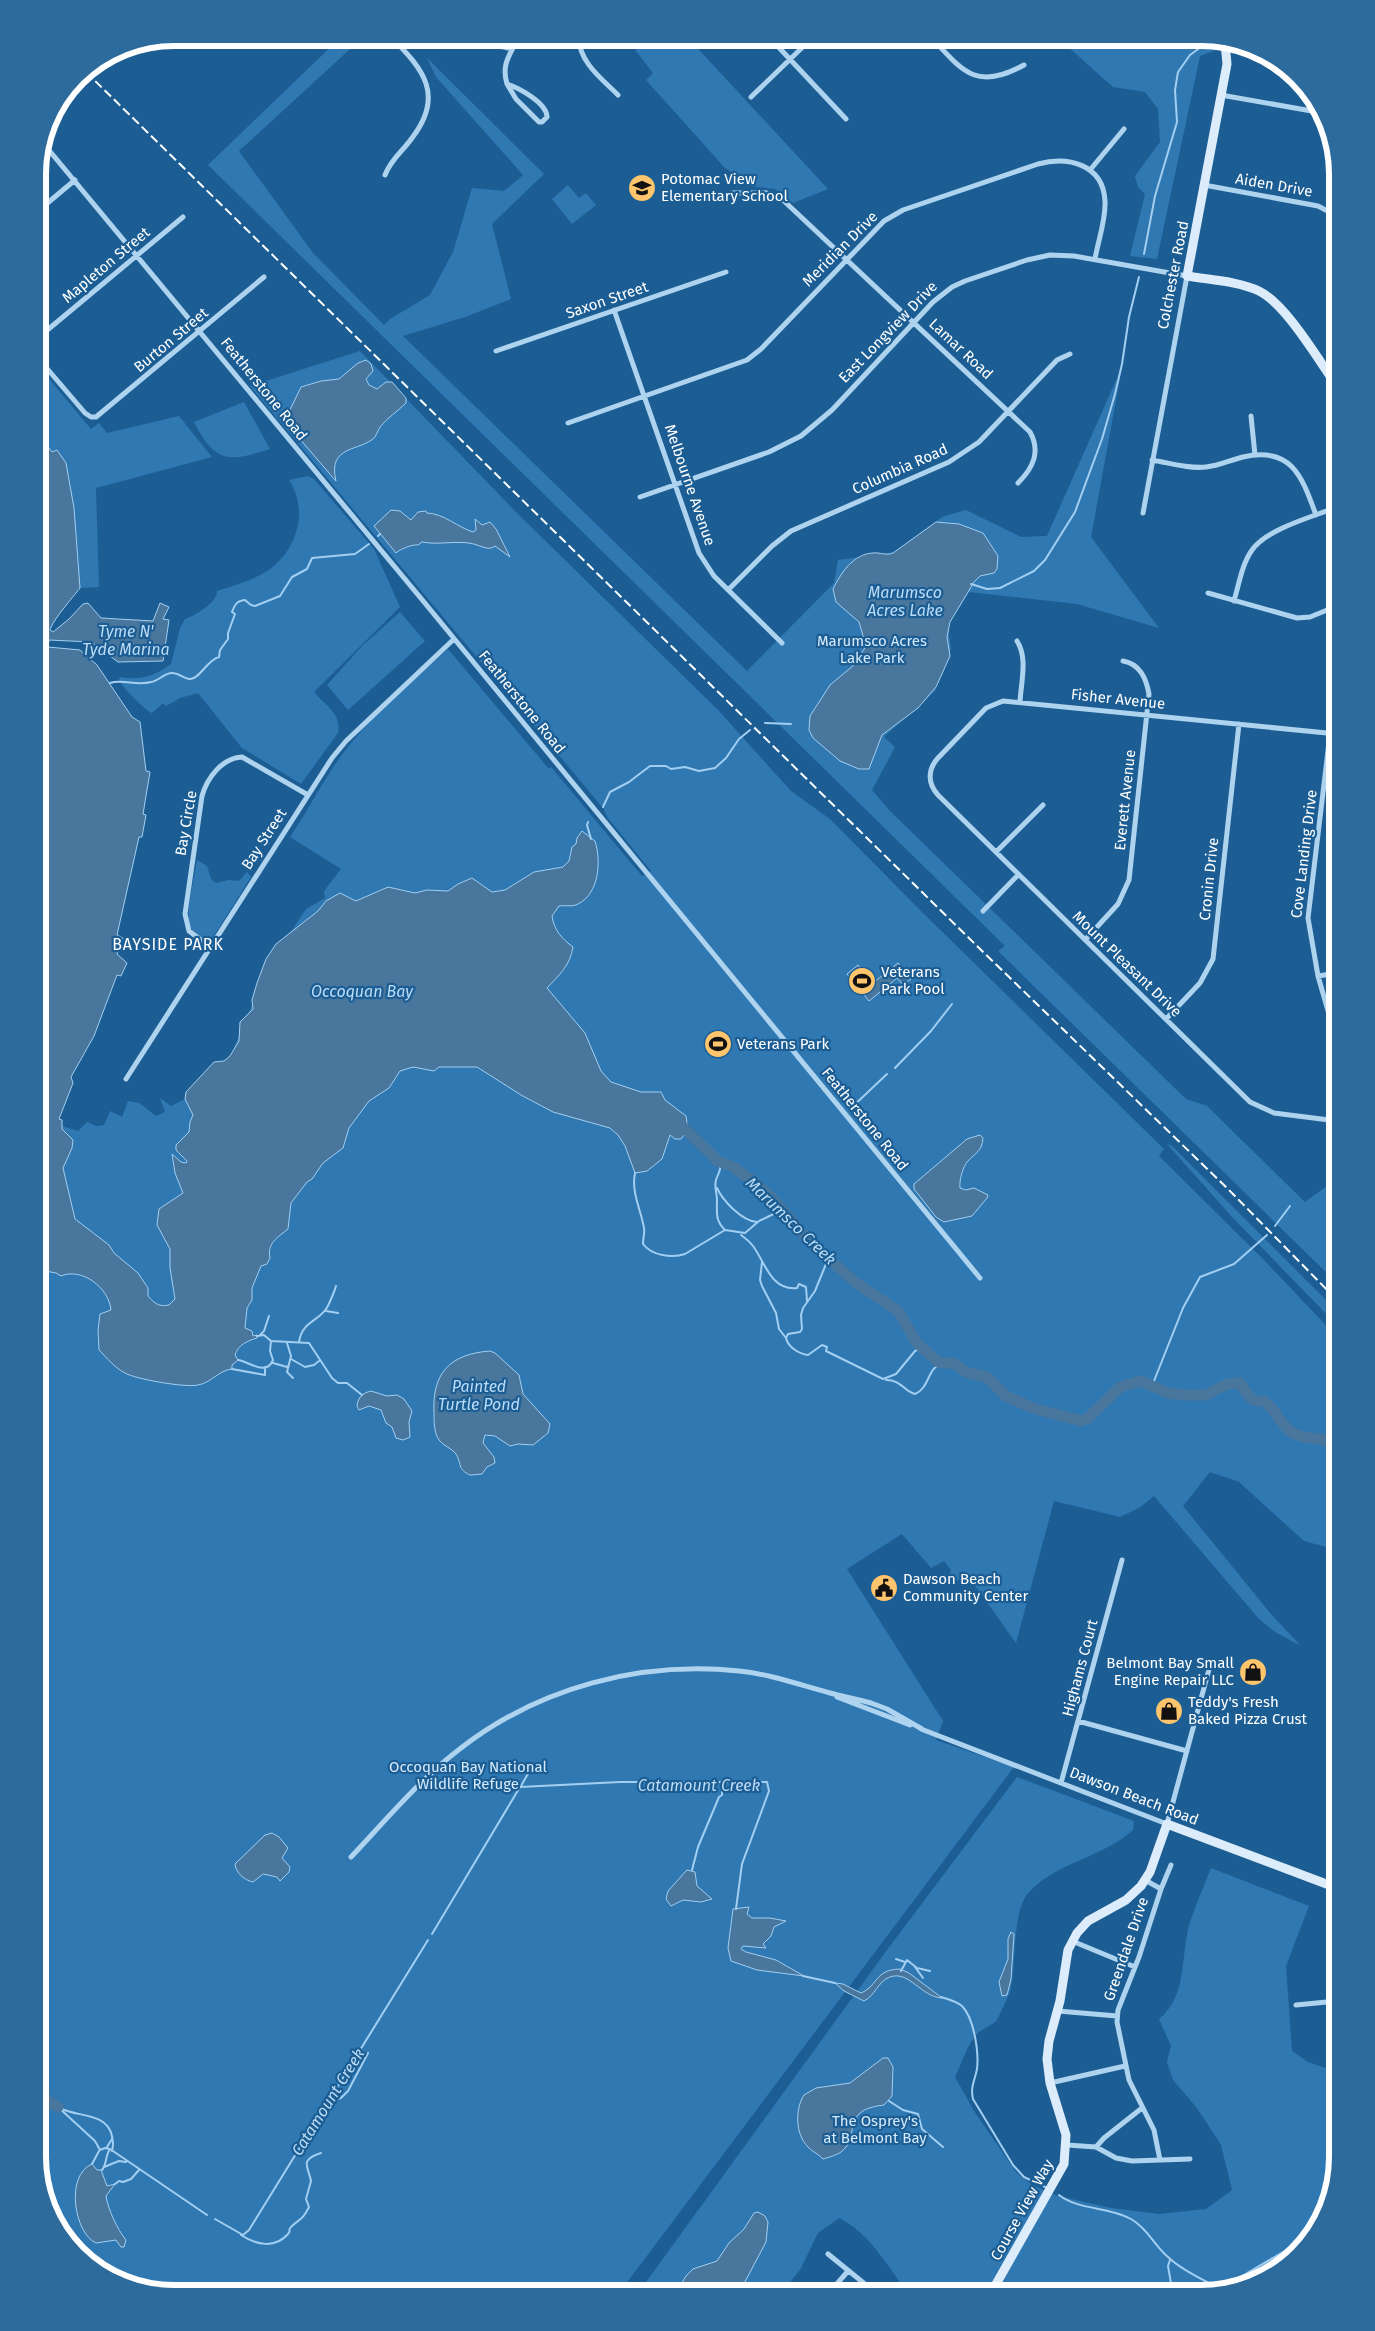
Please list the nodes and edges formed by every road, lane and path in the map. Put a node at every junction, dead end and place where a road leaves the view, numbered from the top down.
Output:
1 (400, 46) edge
2 (500, 46) edge
3 (513, 46) edge
4 (580, 46) edge
5 (778, 47) edge
6 (803, 47) edge
7 (940, 47) edge
8 (512, 49) junction
9 (1226, 49) edge
10 (789, 59) junction
11 (1024, 65) dead end
12 (507, 84) junction
13 (618, 95) dead end
14 (1221, 95) junction
15 (751, 96) dead end
16 (1312, 111) edge
17 (846, 119) dead end
18 (1124, 129) dead end
19 (49, 149) edge
20 (1090, 170) junction
21 (385, 175) dead end
22 (75, 180) junction
23 (1204, 186) junction
24 (732, 193) dead end
25 (47, 203) edge
26 (1329, 212) edge
27 (183, 217) dead end
28 (138, 256) junction
29 (846, 259) junction
30 (1095, 259) junction
31 (726, 272) dead end
32 (1187, 276) junction
33 (264, 277) dead end
34 (614, 310) junction
35 (914, 323) junction
36 (47, 330) edge
37 (201, 331) junction
38 (496, 351) dead end
39 (1070, 354) dead end
40 (47, 369) edge
41 (1329, 374) edge
42 (645, 396) junction
43 (1008, 412) junction
44 (1252, 416) dead end
45 (568, 423) dead end
46 (1255, 455) junction
47 (1152, 460) junction
48 (1018, 482) dead end
49 (676, 484) junction
50 (640, 497) dead end
51 (1329, 510) edge
52 (1143, 513) dead end
53 (1316, 515) junction
54 (728, 590) junction
55 (1208, 593) dead end
56 (1234, 601) junction
57 (1329, 610) edge
58 (454, 638) junction
59 (1017, 641) dead end
60 (782, 643) dead end
61 (1123, 661) dead end
62 (1020, 702) junction
63 (1147, 714) junction
64 (1239, 724) junction
65 (1329, 734) edge
66 (1329, 744) edge
67 (930, 775) joint
68 (308, 795) junction
69 (1043, 805) dead end
70 (996, 852) junction
71 (1018, 875) junction
72 (983, 911) dead end
73 (1085, 940) junction
74 (210, 947) junction
75 (1329, 974) edge
76 (1318, 976) junction
77 (1329, 1014) edge
78 (1166, 1019) junction
79 (126, 1079) dead end
80 (1329, 1120) edge
81 (980, 1278) dead end
82 (1122, 1560) dead end
83 (1211, 1662) dead end
84 (1078, 1721) junction
85 (1187, 1751) junction
86 (1061, 1783) junction
87 (1167, 1824) junction
88 (351, 1857) dead end
89 (1171, 1865) dead end
90 (1145, 1880) junction
91 (1329, 1885) edge
92 (1160, 1889) junction
93 (1072, 1941) junction
94 (1135, 1967) junction
95 (1329, 2002) edge
96 (1296, 2005) dead end
97 (1058, 2011) junction
98 (1117, 2016) junction
99 (1125, 2066) junction
100 (1050, 2082) junction
101 (1142, 2108) junction
102 (1067, 2145) junction
103 (1096, 2147) junction
104 (1190, 2159) dead end
105 (1160, 2160) junction
106 (828, 2254) dead end
107 (848, 2271) junction
108 (836, 2285) edge
109 (865, 2285) edge
110 (996, 2285) edge

1 - 21 street
2 - 8 street
3 - 8 street
4 - 13 street
5 - 10 street
6 - 10 street
7 - 11 street
8 - 12 street
9 - 14 street, Colchester Road
10 - 15 street
10 - 17 street
12 - 12 street
14 - 16 street
14 - 23 street, Colchester Road
18 - 20 street
19 - 22 street, Featherstone Road
20 - 29 street, Meridian Drive
20 - 30 street
22 - 25 street
22 - 28 street, Featherstone Road
23 - 26 street, Aiden Drive
23 - 32 street, Colchester Road
24 - 29 street, Lamar Road
27 - 28 street, Mapleton Street
28 - 36 street, Mapleton Street
28 - 37 street, Featherstone Road
29 - 35 street, Lamar Road
29 - 42 street, Meridian Drive
30 - 32 street, East Longview Drive
30 - 35 street, East Longview Drive
31 - 34 street, Saxon Street
32 - 41 street, East Longview Drive
32 - 47 street, Colchester Road
33 - 37 street, Burton Street
34 - 38 street, Saxon Street
34 - 42 street, Melbourne Avenue
35 - 43 street, Lamar Road
35 - 49 street, East Longview Drive
37 - 40 street, Burton Street
37 - 58 street, Featherstone Road
39 - 43 street, Columbia Road
42 - 45 street, Meridian Drive
42 - 49 street, Melbourne Avenue
43 - 48 street, Lamar Road
43 - 54 street, Columbia Road
44 - 46 street
46 - 47 street
46 - 53 street
47 - 52 street, Colchester Road
49 - 50 street, East Longview Drive
49 - 54 street, Melbourne Avenue
51 - 53 street
53 - 56 street
54 - 60 street, Melbourne Avenue
55 - 56 street
56 - 57 street
58 - 68 street, Bay Street
58 - 81 street, Featherstone Road
59 - 62 street
61 - 63 street, Everett Avenue
62 - 63 street, Fisher Avenue
62 - 67 street, Fisher Avenue
63 - 64 street, Fisher Avenue
63 - 73 street, Everett Avenue
64 - 65 street, Fisher Avenue
64 - 78 street, Cronin Drive
66 - 76 street, Cove Landing Drive
67 - 70 street, Mount Pleasant Drive
68 - 74 street, Bay Street
68 - 74 street, Bay Circle
69 - 70 street
70 - 71 street, Mount Pleasant Drive
71 - 72 street
71 - 73 street, Mount Pleasant Drive
73 - 78 street, Mount Pleasant Drive
74 - 79 street, Bay Street
75 - 76 street
76 - 77 street, Cove Landing Drive
78 - 80 street, Mount Pleasant Drive
82 - 84 street, Highams Court
83 - 85 street
84 - 85 street
84 - 86 street, Highams Court
85 - 87 street
86 - 87 street, Dawson Beach Road
86 - 88 street, Dawson Beach Road
87 - 90 street, Course View Way
87 - 91 street, Dawson Beach Road
89 - 92 street, Greendale Drive
90 - 92 street, Greendale Drive
90 - 93 street, Course View Way
92 - 94 street, Greendale Drive
93 - 94 street
93 - 97 street, Course View Way
94 - 98 street, Greendale Drive
95 - 96 street
97 - 98 street
97 - 100 street, Course View Way
98 - 99 street, Greendale Drive
99 - 100 street
99 - 101 street, Greendale Drive
100 - 102 street, Course View Way
101 - 103 street
101 - 105 street, Greendale Drive
102 - 103 street
102 - 110 street, Course View Way
103 - 105 street
104 - 105 street
106 - 107 street
107 - 108 street
107 - 109 street

